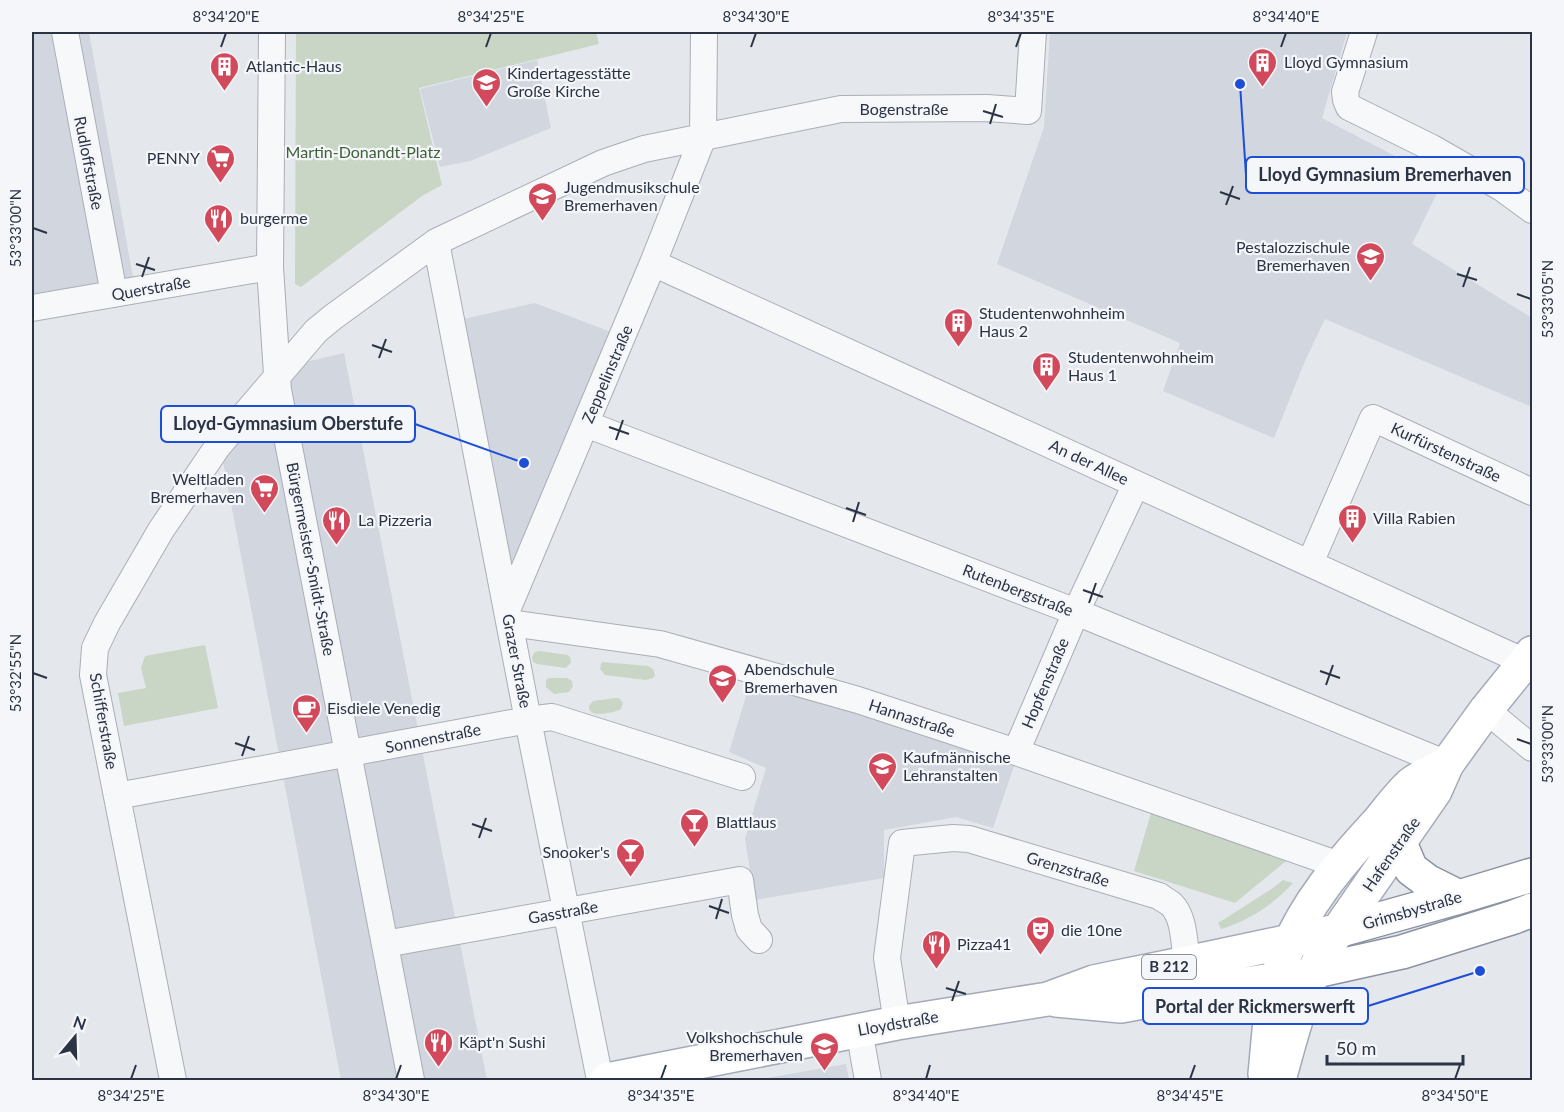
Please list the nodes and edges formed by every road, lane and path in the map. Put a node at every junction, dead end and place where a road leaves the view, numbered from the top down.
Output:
1 (65, 32) edge
2 (272, 32) edge
3 (704, 32) edge
4 (1033, 32) edge
5 (1364, 32) edge
6 (704, 137) junction
7 (1533, 210) edge
8 (436, 242) junction
9 (653, 263) junction
10 (270, 267) junction
11 (114, 294) junction
12 (32, 308) edge
13 (277, 377) junction
14 (586, 424) junction
15 (1136, 484) junction
16 (1533, 492) edge
17 (1310, 563) junction
18 (1076, 612) junction
19 (508, 616) junction
20 (1529, 657) edge
21 (1486, 710) junction
22 (528, 720) junction
23 (1533, 748) edge
24 (1016, 752) junction
25 (348, 753) junction
26 (1447, 764) junction
27 (742, 777) dead end
28 (117, 796) junction
29 (1400, 843) junction
30 (1339, 865) junction
31 (1533, 874) edge
32 (1459, 897) junction
33 (1533, 910) edge
34 (567, 911) junction
35 (1337, 931) junction
36 (759, 940) dead end
37 (1291, 940) junction
38 (385, 944) junction
39 (1312, 972) junction
40 (1192, 977) junction
41 (1277, 980) junction
42 (897, 1023) junction
43 (858, 1030) junction
44 (173, 1080) edge
45 (411, 1080) edge
46 (600, 1080) edge
47 (608, 1080) edge
48 (868, 1080) edge
49 (1265, 1080) edge
50 (1280, 1080) edge

1 - 11 street, Rudloffstraße
2 - 10 street, Bürgermeister-Smidt-Straße
3 - 6 street
4 - 6 street, Bogenstraße
5 - 7 street
6 - 8 street, Schifferstraße
6 - 9 street, Zeppelinstraße
8 - 13 street, Schifferstraße
8 - 19 street, Grazer Straße
9 - 14 street, Zeppelinstraße
9 - 15 street, An der Allee
10 - 11 street, Querstraße
10 - 13 street, Bürgermeister-Smidt-Straße
11 - 12 street, Querstraße
13 - 25 street, Bürgermeister-Smidt-Straße
13 - 28 street, Schifferstraße
14 - 18 street, Rutenbergstraße
14 - 19 street, Zeppelinstraße
15 - 17 street, An der Allee
15 - 18 street, Hopfenstraße
16 - 17 street, Kurfürstenstraße
17 - 20 street, An der Allee
18 - 24 street, Hopfenstraße
18 - 26 street, Rutenbergstraße
19 - 22 street, Grazer Straße
19 - 24 street, Hannastraße
20 - 21 main road, Hafenstraße
21 - 23 street
21 - 26 main road, Hafenstraße
22 - 25 street, Sonnenstraße
22 - 27 street, Sonnenstraße
22 - 34 street, Grazer Straße
24 - 30 street, Hannastraße
25 - 28 street, Sonnenstraße
25 - 38 street, Bürgermeister-Smidt-Straße
26 - 29 main road, Hafenstraße
26 - 30 main road, Hafenstraße
28 - 44 street, Schifferstraße
29 - 32 main road
29 - 35 main road, Hafenstraße
30 - 37 main road, Hafenstraße
31 - 32 main road, Grimsbystraße
32 - 35 main road, Grimsbystraße
33 - 39 main road
34 - 36 street, Gasstraße
34 - 38 street, Gasstraße
34 - 46 street, Grazer Straße
35 - 37 main road, Grimsbystraße / B 212
35 - 39 main road, Hafenstraße
37 - 40 main road, Lloydstraße / B 212
37 - 41 main road, Hafenstraße
38 - 45 street, Bürgermeister-Smidt-Straße
39 - 41 main road, B 212
39 - 50 main road, Hafenstraße
40 - 41 main road, B 212
40 - 42 main road, Lloydstraße / B 212
40 - 42 street, Grenzstraße
41 - 49 main road, Hafenstraße
42 - 43 main road, Lloydstraße / B 212
43 - 47 main road, Lloydstraße / B 212
43 - 48 street

